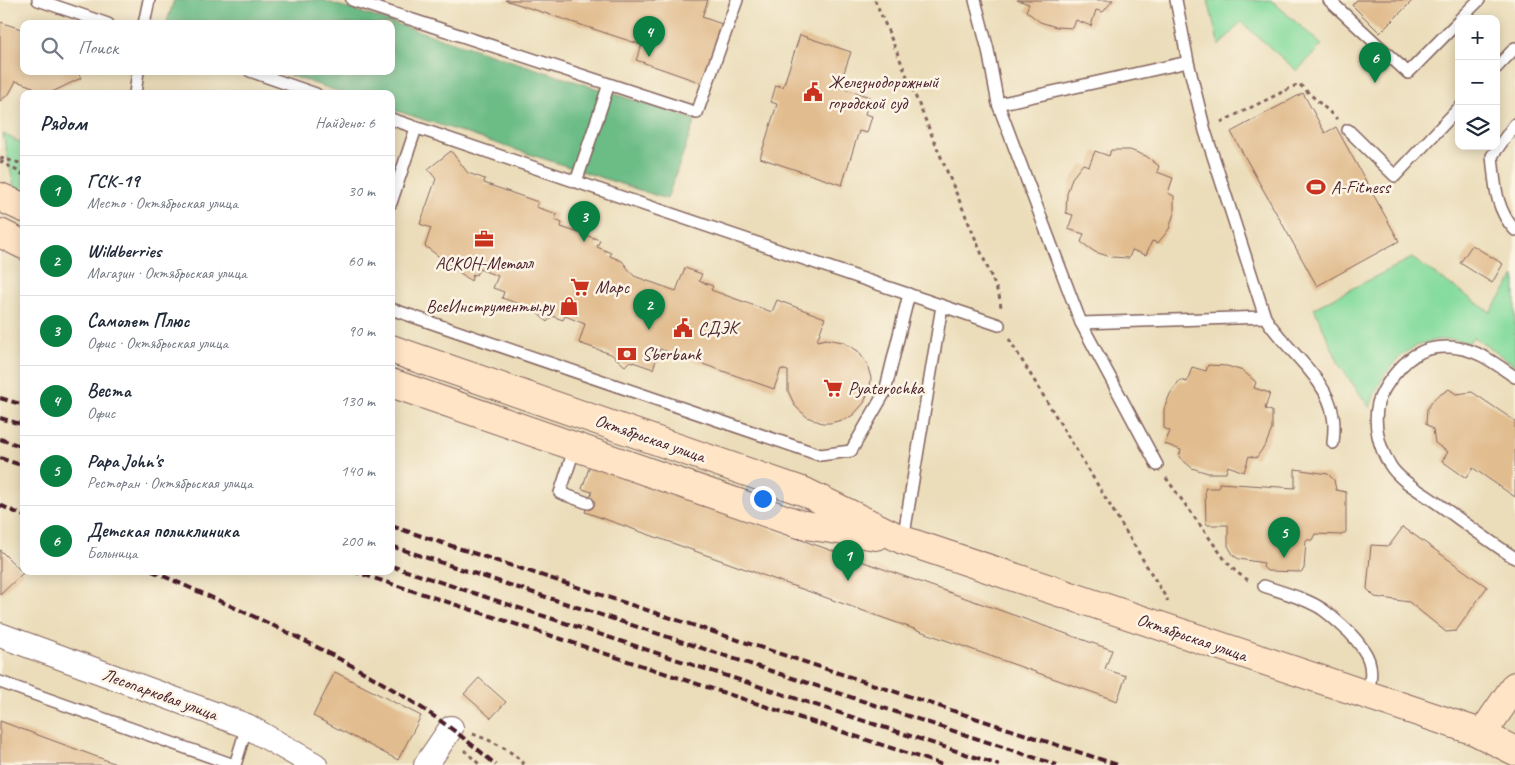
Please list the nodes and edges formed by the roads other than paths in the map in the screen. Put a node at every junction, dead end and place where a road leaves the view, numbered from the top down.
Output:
1 (38, 0) edge
2 (150, 0) edge
3 (352, 0) edge
4 (737, 0) edge
5 (975, 0) edge
6 (1176, 0) edge
7 (1329, 0) edge
8 (1479, 0) edge
9 (1465, 15) edge
10 (96, 20) edge
11 (145, 20) edge
12 (1455, 25) edge
13 (1515, 48) edge
14 (1188, 62) junction
15 (1500, 64) edge
16 (137, 75) edge
17 (261, 75) edge
18 (608, 84) junction
19 (136, 90) edge
20 (305, 90) edge
21 (998, 104) junction
22 (1455, 112) edge
23 (395, 120) edge
24 (1515, 124) edge
25 (416, 128) junction
26 (1348, 130) road end
27 (576, 182) junction
28 (395, 191) edge
29 (0, 197) edge
30 (20, 206) edge
31 (1515, 230) edge
32 (0, 233) edge
33 (20, 243) edge
34 (909, 294) junction
35 (942, 306) junction
36 (395, 310) edge
37 (1265, 317) junction
38 (1081, 323) junction
39 (999, 325) road end
40 (395, 350) edge
41 (1515, 377) edge
42 (395, 384) edge
43 (1333, 443) dead end
44 (576, 447) junction
45 (1157, 465) road end
46 (588, 503) dead end
47 (903, 540) junction
48 (1515, 558) edge
49 (1264, 586) road end
50 (0, 634) edge
51 (0, 682) edge
52 (1515, 686) edge
53 (1367, 695) junction
54 (247, 726) junction
55 (451, 728) road end
56 (1482, 734) junction
57 (1515, 739) edge
58 (1515, 751) edge
59 (234, 765) edge
60 (315, 765) edge
61 (426, 765) edge

1 - 10 lane
2 - 11 lane
3 - 18 lane
4 - 18 lane
5 - 21 lane
6 - 14 lane
7 - 12 lane
8 - 9 lane
13 - 15 lane
14 - 21 lane
14 - 37 lane
16 - 19 lane
17 - 20 lane
18 - 27 lane
21 - 38 lane
22 - 26 lane
23 - 25 lane
24 - 31 lane
25 - 27 lane
25 - 28 lane
27 - 34 lane
29 - 30 main road
32 - 33 main road
34 - 35 lane
34 - 36 lane
35 - 39 lane
35 - 47 lane
37 - 38 lane
37 - 43 lane
38 - 45 lane
40 - 47 main road, Октябрьская улица
41 - 48 lane
42 - 44 main road, Октябрьская улица
44 - 46 lane
44 - 47 main road, Октябрьская улица
47 - 53 main road, Октябрьская улица
49 - 53 lane
50 - 54 street, Лесопарковая улица
51 - 59 lane
52 - 56 main road
53 - 56 main road, Октябрьская улица
54 - 59 lane
54 - 60 street, Лесопарковая улица
55 - 61 street
56 - 57 main road
56 - 58 main road

